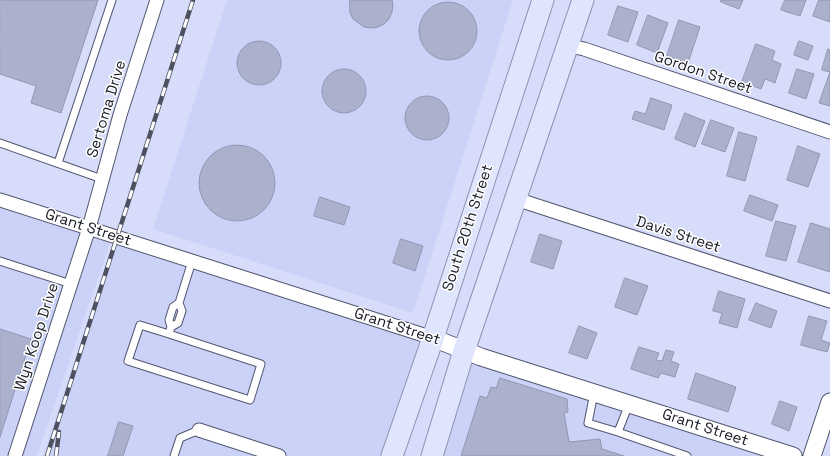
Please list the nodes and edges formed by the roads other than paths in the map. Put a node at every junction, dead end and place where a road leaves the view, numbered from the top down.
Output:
1 (112, 0) edge
2 (157, 0) edge
3 (543, 0) edge
4 (582, 0) edge
5 (566, 45) junction
6 (830, 132) edge
7 (0, 143) edge
8 (58, 163) junction
9 (102, 179) junction
10 (516, 199) junction
11 (0, 200) edge
12 (89, 228) junction
13 (0, 261) edge
14 (192, 261) junction
15 (71, 284) junction
16 (830, 301) edge
17 (169, 334) junction
18 (433, 338) junction
19 (464, 351) junction
20 (594, 393) junction
21 (830, 402) edge
22 (629, 404) junction
23 (199, 430) joint
24 (618, 432) junction
25 (15, 456) edge
26 (174, 456) edge
27 (279, 456) edge
28 (392, 456) edge
29 (432, 456) edge
30 (687, 456) edge
31 (793, 456) edge
32 (812, 456) edge

1 - 8 lane
2 - 9 street, Sertoma Drive
3 - 18 main road, South 20th Street
4 - 5 main road
5 - 6 street, Gordon Street
5 - 10 main road
7 - 8 lane
8 - 9 lane
9 - 12 street, Sertoma Drive
10 - 16 street, Davis Street
10 - 19 main road
11 - 12 street, Grant Street
12 - 14 street, Grant Street
12 - 15 street, Wyn Koop Drive
13 - 15 lane
14 - 17 lane
14 - 18 street, Grant Street
15 - 25 street, Wyn Koop Drive
17 - 17 lane
18 - 19 street, Grant Street
18 - 28 main road, South 20th Street
19 - 20 street, Grant Street
19 - 29 main road
20 - 22 street, Grant Street
20 - 24 lane
21 - 32 street
22 - 24 lane
22 - 31 street, Grant Street
23 - 26 lane
23 - 27 street
24 - 30 lane

